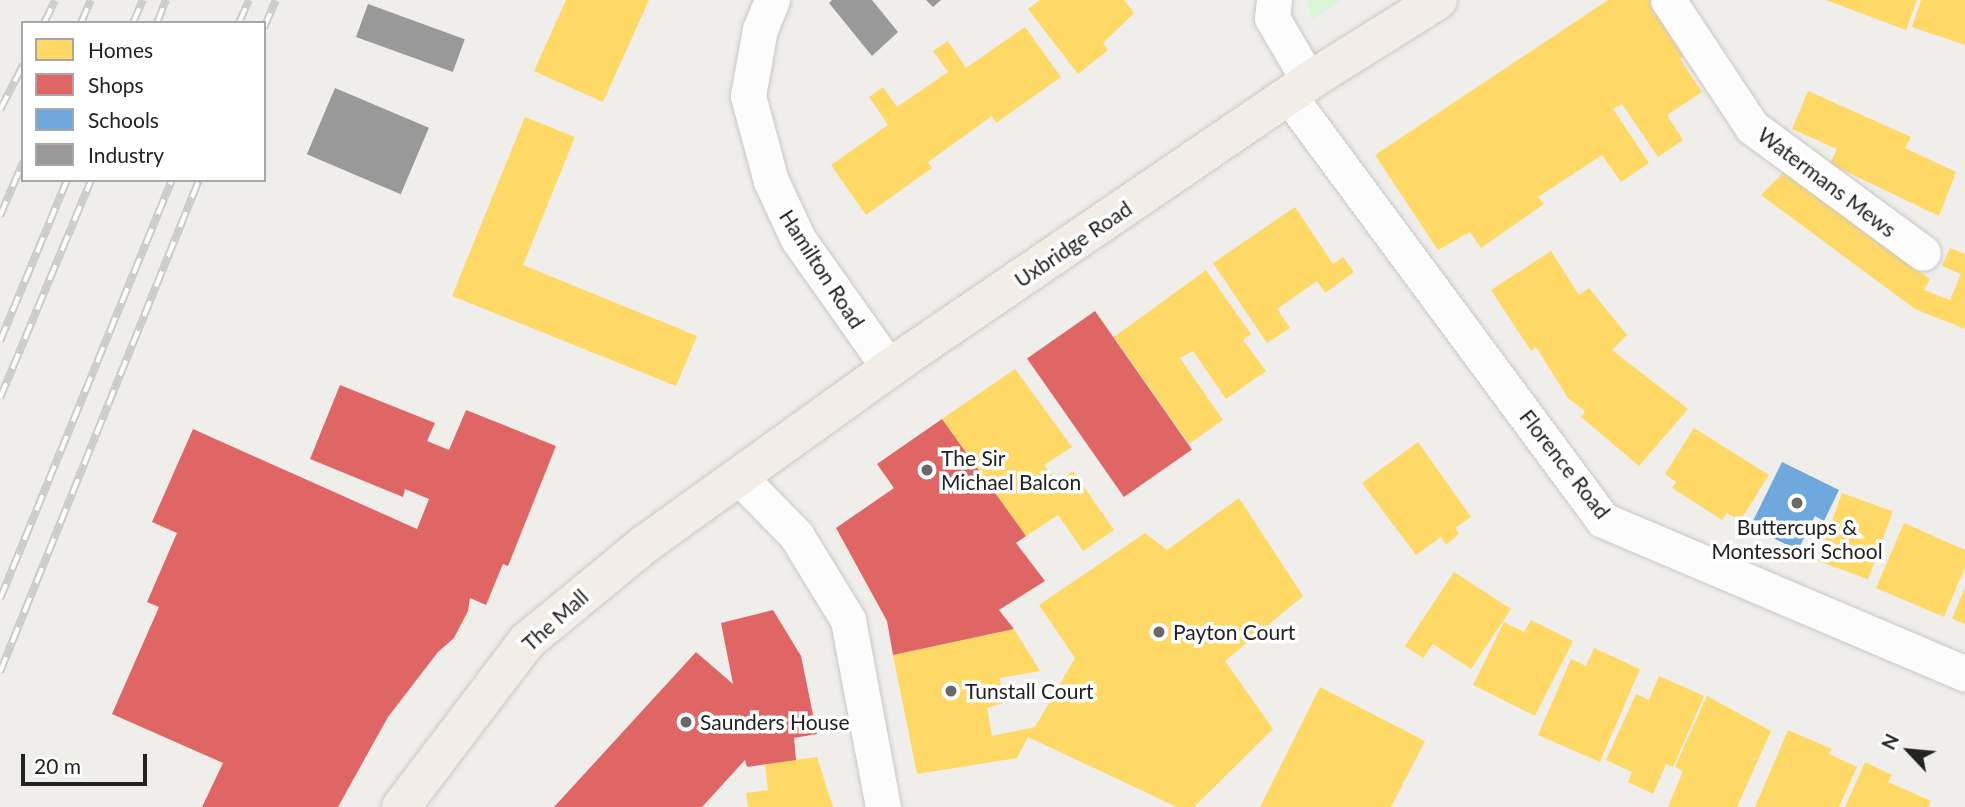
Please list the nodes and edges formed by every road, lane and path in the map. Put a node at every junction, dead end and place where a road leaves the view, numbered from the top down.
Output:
1 (772, 0) edge
2 (1274, 0) edge
3 (1438, 0) edge
4 (1668, 0) edge
5 (1299, 89) junction
6 (1923, 253) dead end
7 (890, 369) junction
8 (727, 488) junction
9 (1965, 674) edge
10 (401, 807) edge
11 (883, 807) edge

1 - 7 street, Hamilton Road
2 - 5 street, Florence Road
3 - 5 main road, Uxbridge Road
4 - 6 street, Watermans Mews
5 - 7 main road, Uxbridge Road
5 - 9 street, Florence Road
7 - 8 main road, Uxbridge Road
8 - 10 main road, The Mall
8 - 11 street

